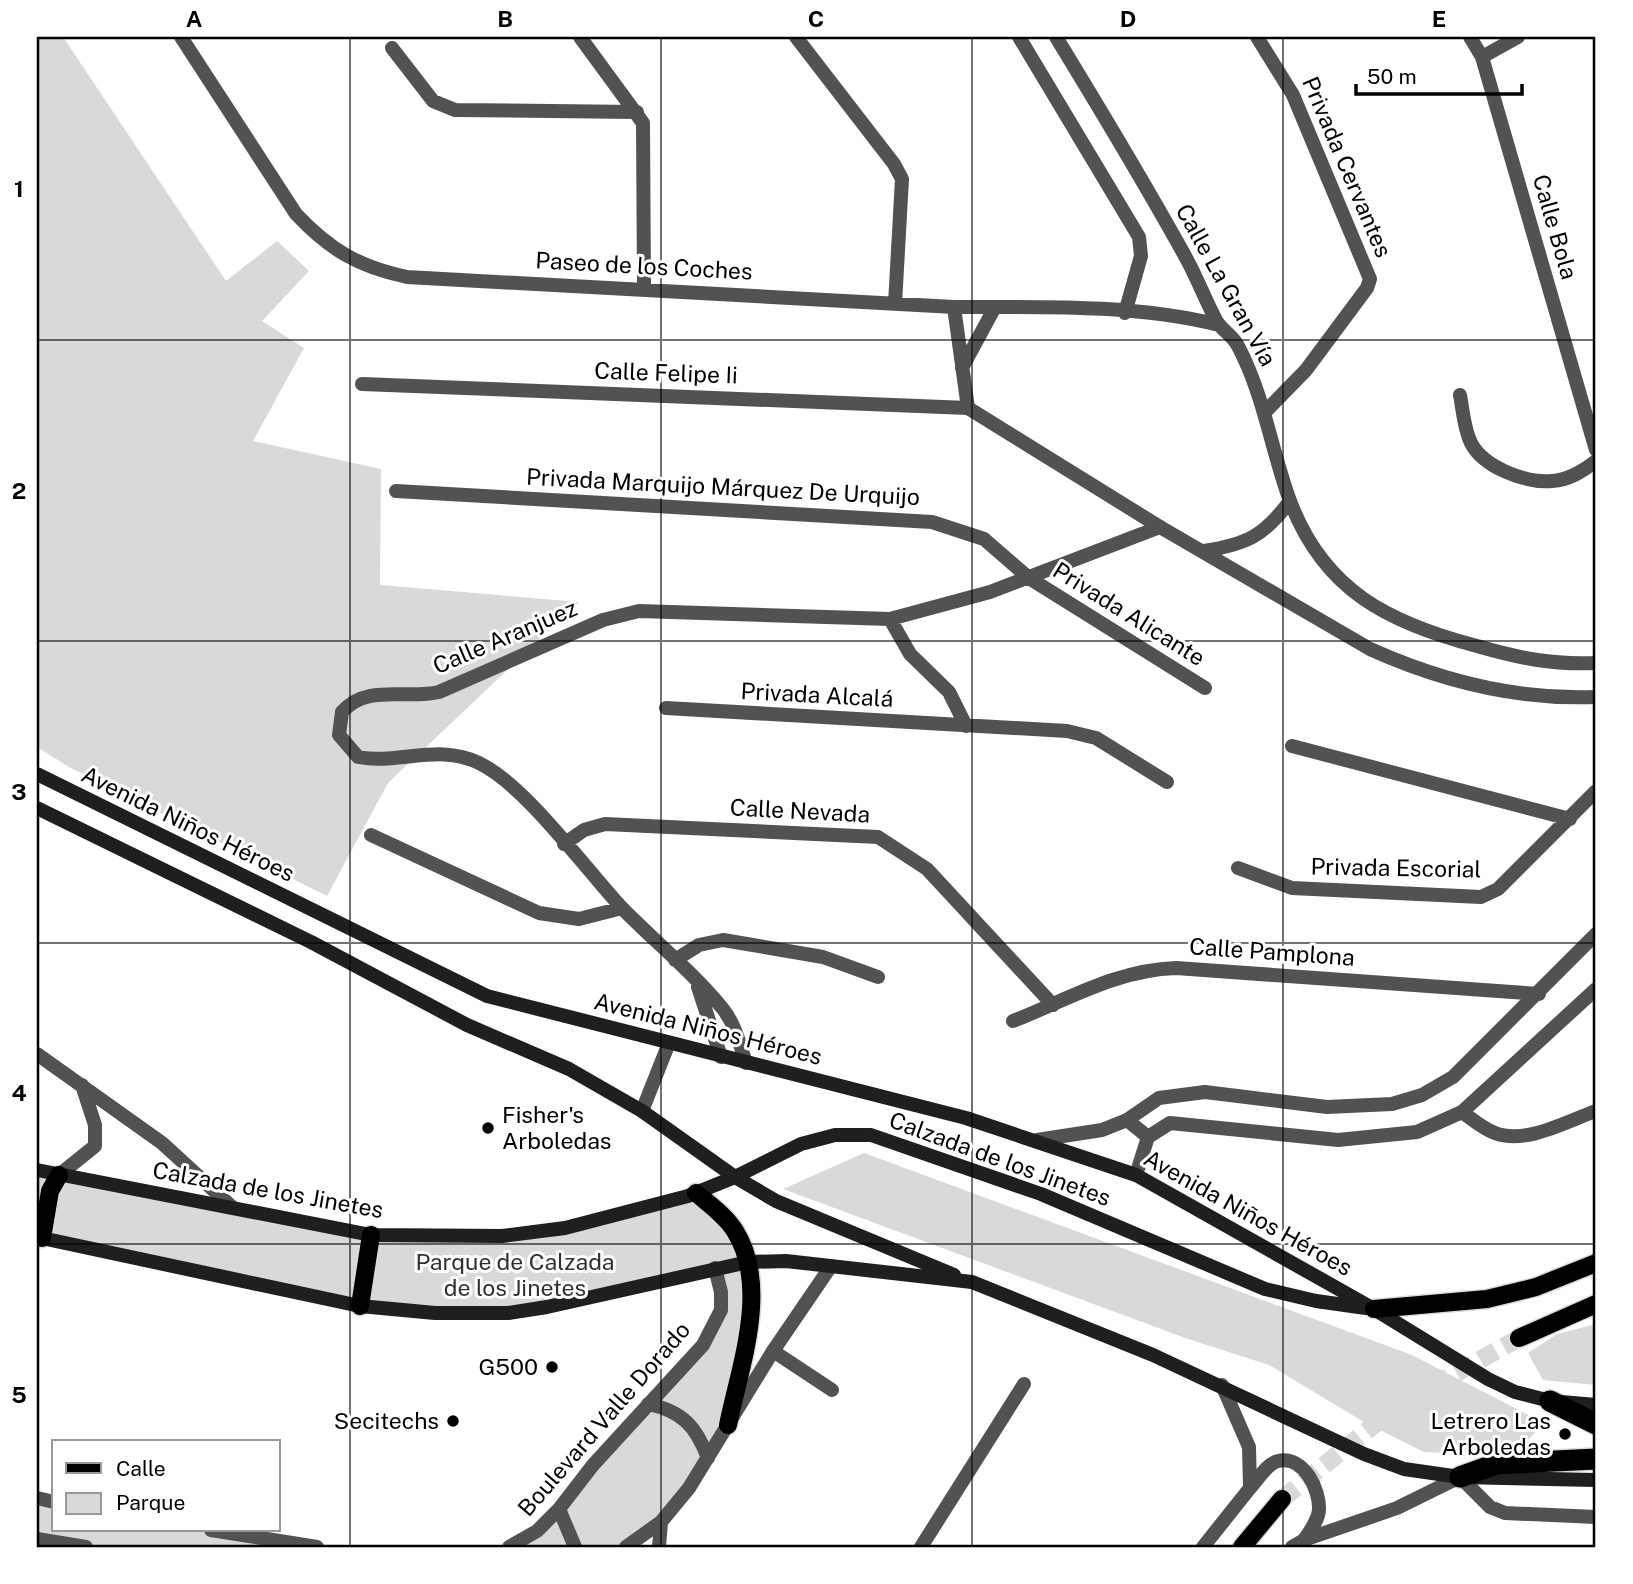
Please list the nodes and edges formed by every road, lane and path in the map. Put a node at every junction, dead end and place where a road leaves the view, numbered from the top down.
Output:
1 (181, 37) edge
2 (580, 37) edge
3 (796, 37) edge
4 (1019, 37) edge
5 (1056, 37) edge
6 (1257, 37) edge
7 (1471, 37) edge
8 (1518, 37) edge
9 (392, 48) dead end
10 (1482, 57) junction
11 (637, 112) junction
12 (644, 288) junction
13 (895, 304) junction
14 (954, 307) junction
15 (995, 307) junction
16 (1125, 313) junction
17 (1219, 325) junction
18 (962, 368) junction
19 (362, 384) dead end
20 (1460, 396) dead end
21 (968, 408) junction
22 (1265, 412) junction
23 (1596, 450) edge
24 (1596, 461) edge
25 (396, 491) dead end
26 (1290, 501) junction
27 (1160, 527) junction
28 (1204, 551) junction
29 (1030, 578) junction
30 (890, 619) junction
31 (1596, 663) edge
32 (1205, 688) dead end
33 (1596, 697) edge
34 (666, 708) dead end
35 (966, 726) junction
36 (1293, 746) dead end
37 (37, 774) edge
38 (1167, 782) dead end
39 (1596, 791) edge
40 (37, 808) edge
41 (1570, 819) junction
42 (371, 835) dead end
43 (564, 844) junction
44 (1238, 868) dead end
45 (622, 908) junction
46 (1596, 934) edge
47 (674, 960) junction
48 (878, 977) dead end
49 (696, 983) junction
50 (1596, 989) edge
51 (1539, 994) junction
52 (1053, 1006) junction
53 (1013, 1021) dead end
54 (669, 1043) junction
55 (37, 1054) edge
56 (721, 1057) junction
57 (746, 1063) junction
58 (82, 1085) junction
59 (642, 1111) junction
60 (1596, 1111) edge
61 (1462, 1112) junction
62 (1127, 1119) junction
63 (1148, 1137) junction
64 (1037, 1140) junction
65 (37, 1170) edge
66 (59, 1175) junction
67 (1136, 1175) junction
68 (735, 1177) junction
69 (696, 1193) junction
70 (232, 1207) junction
71 (371, 1234) junction
72 (39, 1238) edge
73 (748, 1262) junction
74 (1596, 1263) edge
75 (831, 1266) junction
76 (715, 1268) junction
77 (971, 1282) junction
78 (1596, 1304) edge
79 (360, 1306) junction
80 (1374, 1309) junction
81 (1519, 1338) tunnel mouth
82 (773, 1351) junction
83 (1024, 1384) dead end
84 (1222, 1385) junction
85 (832, 1390) dead end
86 (1550, 1401) junction
87 (649, 1404) junction
88 (1596, 1405) edge
89 (1596, 1424) edge
90 (728, 1425) junction
91 (708, 1458) junction
92 (1596, 1459) edge
93 (1460, 1477) junction
94 (1596, 1480) edge
95 (1250, 1488) junction
96 (1282, 1499) tunnel mouth
97 (559, 1509) junction
98 (1596, 1517) edge
99 (662, 1522) junction
100 (223, 1532) edge
101 (37, 1539) edge
102 (1298, 1543) edge
103 (86, 1547) edge
104 (317, 1547) edge
105 (509, 1547) edge
106 (575, 1547) edge
107 (626, 1547) edge
108 (659, 1547) edge
109 (921, 1547) edge
110 (1203, 1547) edge
111 (1242, 1547) edge

1 - 12 street, Paseo de los Coches
2 - 11 street
3 - 13 street
4 - 16 street
5 - 17 street, Calle La Gran Vía
6 - 22 street, Privada Cervantes
7 - 10 street, Calle Bola
8 - 10 street
9 - 11 street
10 - 23 street, Calle Bola
11 - 12 street
12 - 13 street, Paseo de los Coches
13 - 14 street, Paseo de los Coches
14 - 15 street, Paseo de los Coches
14 - 18 street
15 - 16 street, Paseo de los Coches
15 - 18 street
16 - 17 street, Paseo de los Coches
17 - 22 street, Calle La Gran Vía
18 - 21 street
19 - 21 street, Calle Felipe Ii
20 - 24 street
21 - 27 street
22 - 26 street, Calle La Gran Vía
25 - 29 street, Privada Marquijo Márquez De Urquijo
26 - 28 street
26 - 31 street, Calle La Gran Vía
27 - 28 street
27 - 29 street, Calle Aranjuez
28 - 33 street
29 - 30 street, Calle Aranjuez
29 - 32 street, Privada Alicante
30 - 35 street, Privada Alcalá
30 - 43 street, Calle Aranjuez
34 - 35 street, Privada Alcalá
35 - 38 street, Privada Alcalá
36 - 41 street
37 - 54 main road, Avenida Niños Héroes
39 - 41 street, Privada Escorial
40 - 59 main road
41 - 44 street, Privada Escorial
42 - 45 street
43 - 45 street, Calle Aranjuez
43 - 52 street, Calle Nevada
45 - 47 street, Calle Aranjuez
46 - 51 street
47 - 48 street
47 - 49 street, Calle Aranjuez
49 - 56 street, Calle Aranjuez
49 - 57 street, Calle Aranjuez
50 - 61 street
51 - 52 street, Calle Pamplona
51 - 62 street
52 - 53 street, Calle Pamplona
54 - 56 main road, Avenida Niños Héroes
54 - 59 street
55 - 58 street
56 - 57 main road, Avenida Niños Héroes
57 - 64 main road, Avenida Niños Héroes
58 - 66 street
58 - 70 street
59 - 68 main road
60 - 61 street
61 - 63 street
62 - 63 street
62 - 64 street
63 - 67 street
64 - 67 main road, Avenida Niños Héroes
65 - 66 main road, Calzada de los Jinetes
66 - 70 main road, Calzada de los Jinetes
66 - 72 main road
67 - 80 main road, Avenida Niños Héroes
68 - 69 main road, Calzada de los Jinetes
68 - 77 main road
68 - 80 main road, Calzada de los Jinetes
69 - 71 main road, Calzada de los Jinetes
69 - 73 main road
70 - 71 main road, Calzada de los Jinetes
71 - 79 main road
72 - 79 main road
73 - 75 main road
73 - 76 main road
73 - 90 main road
74 - 80 main road
75 - 77 main road
75 - 82 street
76 - 79 main road
76 - 87 street, Boulevard Valle Dorado
77 - 84 main road
78 - 81 main road
80 - 86 main road, Calzada de los Jinetes
82 - 85 street
82 - 90 street
83 - 109 street
84 - 93 main road
84 - 95 street
86 - 88 main road, Calzada de los Jinetes
86 - 89 highway
87 - 91 street
87 - 97 street, Boulevard Valle Dorado
90 - 91 street
91 - 99 street
92 - 93 highway
93 - 94 main road
93 - 98 street
93 - 102 street
95 - 102 street
95 - 110 street
96 - 111 main road
97 - 105 street, Boulevard Valle Dorado
97 - 106 street
99 - 107 street
99 - 108 street
100 - 104 street
101 - 103 street

